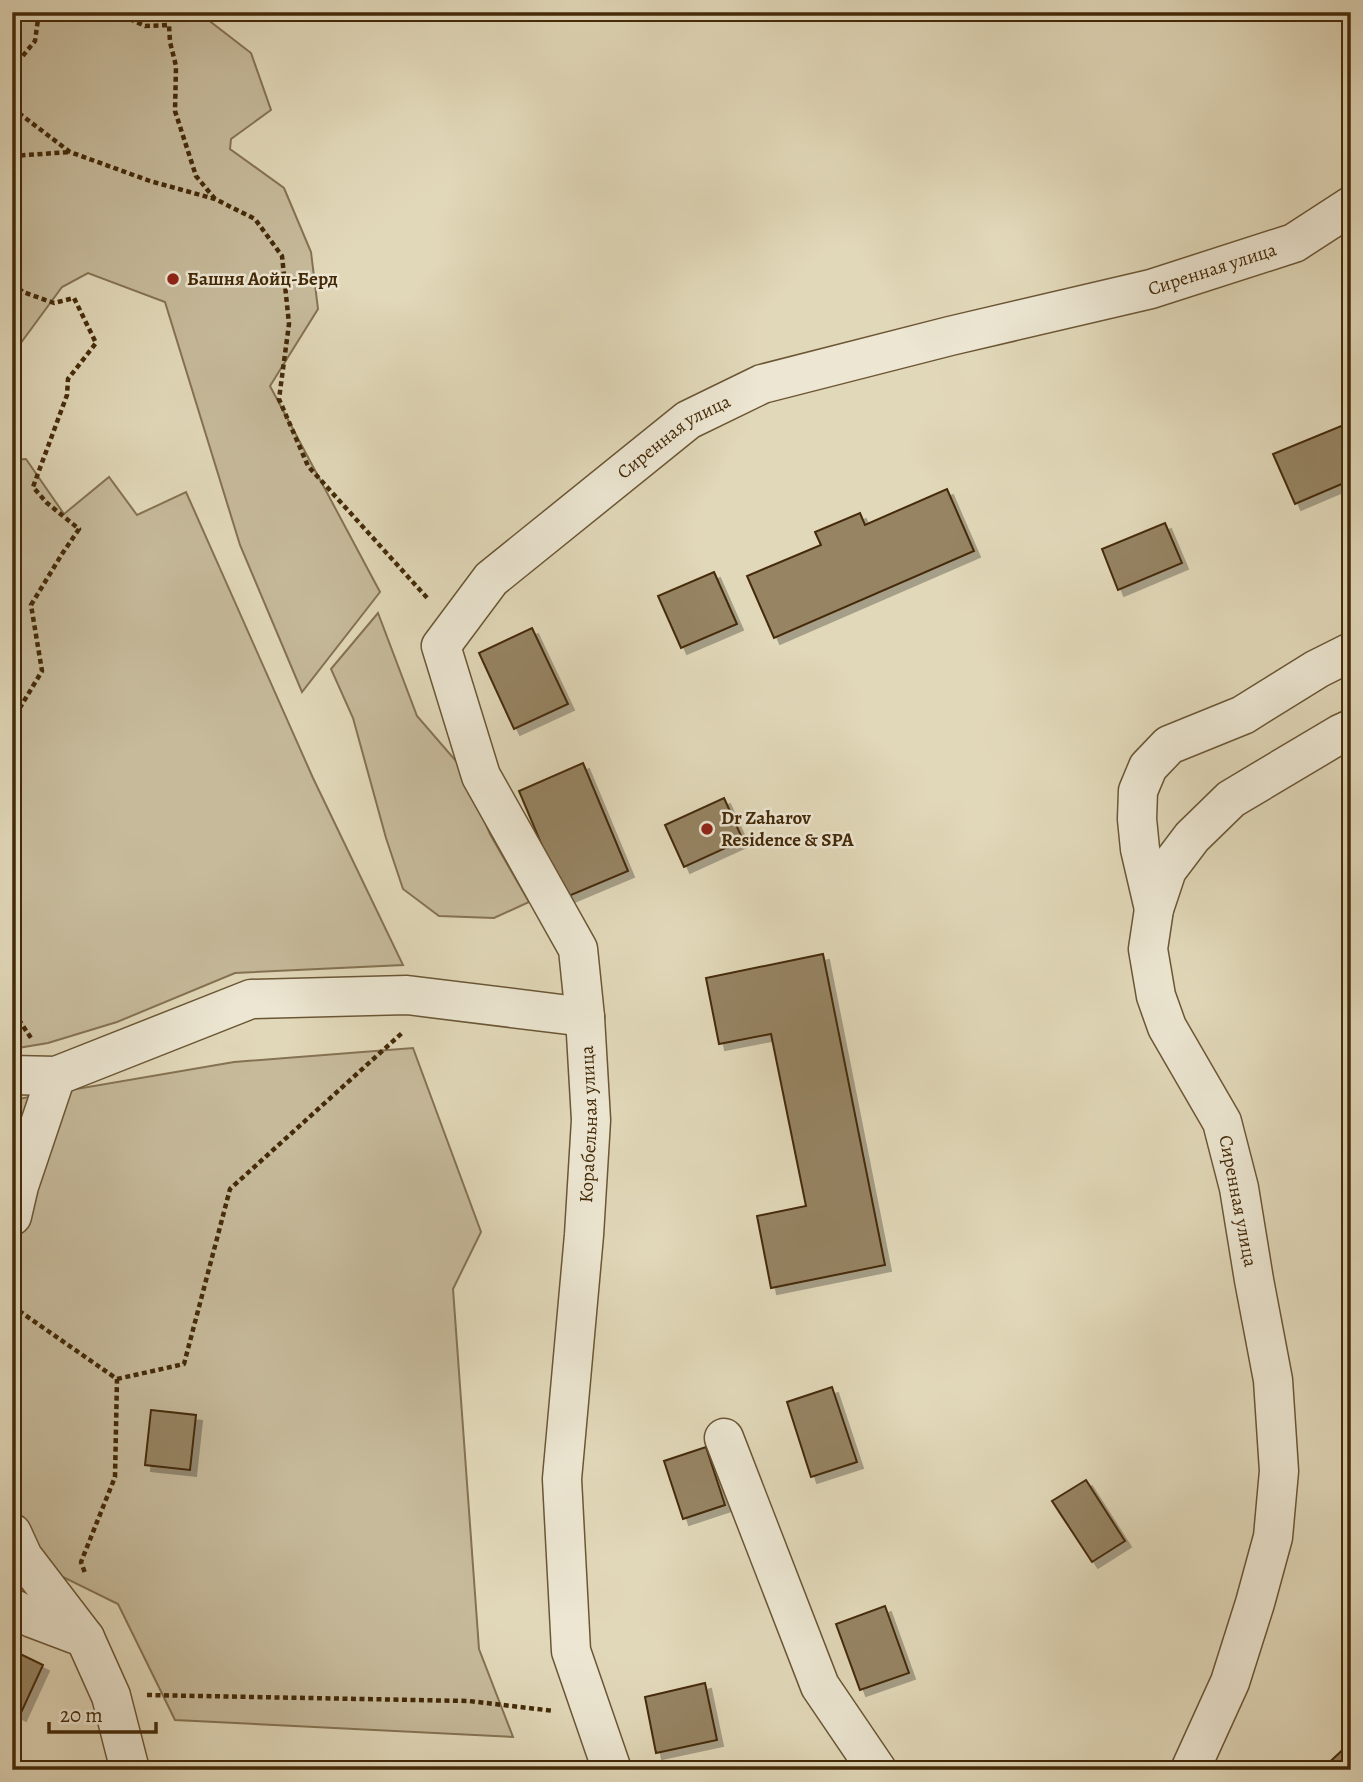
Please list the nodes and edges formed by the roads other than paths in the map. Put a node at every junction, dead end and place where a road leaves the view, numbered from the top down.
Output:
1 (1351, 206) edge
2 (1351, 652) edge
3 (1351, 729) edge
4 (1154, 909) junction
5 (585, 1017) junction
6 (12, 1075) edge
7 (56, 1076) junction
8 (12, 1216) edge
9 (724, 1438) dead end
10 (12, 1533) edge
11 (12, 1608) edge
12 (85, 1638) junction
13 (130, 1770) edge
14 (612, 1770) edge
15 (877, 1770) edge
16 (1190, 1770) edge

1 - 5 street, Сиренная улица
2 - 4 street
3 - 4 street, Сиренная улица
4 - 16 street, Сиренная улица
5 - 7 street, Корабельная улица
5 - 14 street, Корабельная улица
6 - 7 street, Корабельная улица
7 - 8 street
9 - 15 street
10 - 12 street
11 - 12 street
12 - 13 street

